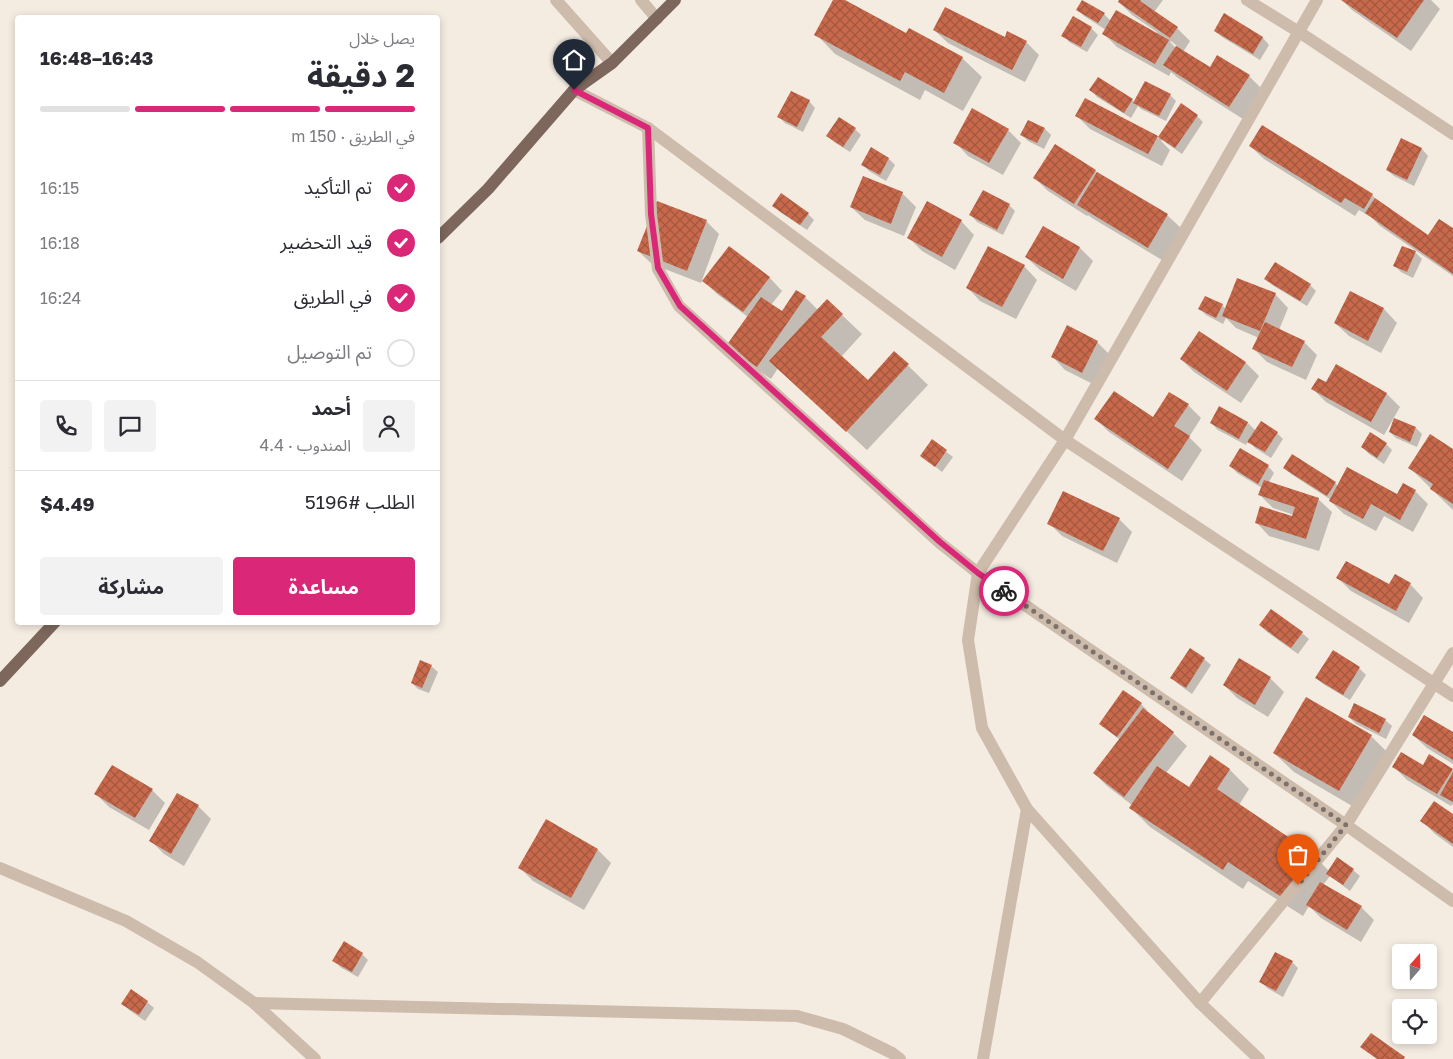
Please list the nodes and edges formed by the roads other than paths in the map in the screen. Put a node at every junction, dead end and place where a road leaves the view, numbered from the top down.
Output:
1 (556, 0) edge
2 (640, 0) edge
3 (675, 0) edge
4 (1247, 0) edge
5 (1317, 0) edge
6 (657, 19) junction
7 (1299, 32) junction
8 (612, 63) junction
9 (574, 90) junction
10 (648, 128) junction
11 (1453, 134) edge
12 (440, 236) edge
13 (1065, 440) junction
14 (978, 573) junction
15 (53, 625) edge
16 (1453, 653) edge
17 (0, 681) edge
18 (1435, 683) junction
19 (1453, 696) edge
20 (1026, 809) junction
21 (1346, 825) junction
22 (0, 868) edge
23 (1453, 901) edge
24 (254, 1003) junction
25 (1200, 1003) junction
26 (315, 1059) edge
27 (900, 1059) edge
28 (983, 1059) edge
29 (1259, 1059) edge

1 - 8 street
2 - 6 street
3 - 6 main road
4 - 7 street
5 - 7 street
6 - 8 main road
7 - 11 street
7 - 13 street
8 - 9 main road
9 - 10 street
9 - 12 main road
10 - 13 street
10 - 14 street
13 - 14 street
13 - 18 street
14 - 20 street
14 - 21 street
15 - 17 main road
16 - 18 street
18 - 19 street
18 - 21 street
20 - 25 street
20 - 28 street
21 - 23 street
21 - 25 street
22 - 24 street
24 - 26 street
24 - 27 street
25 - 29 street

